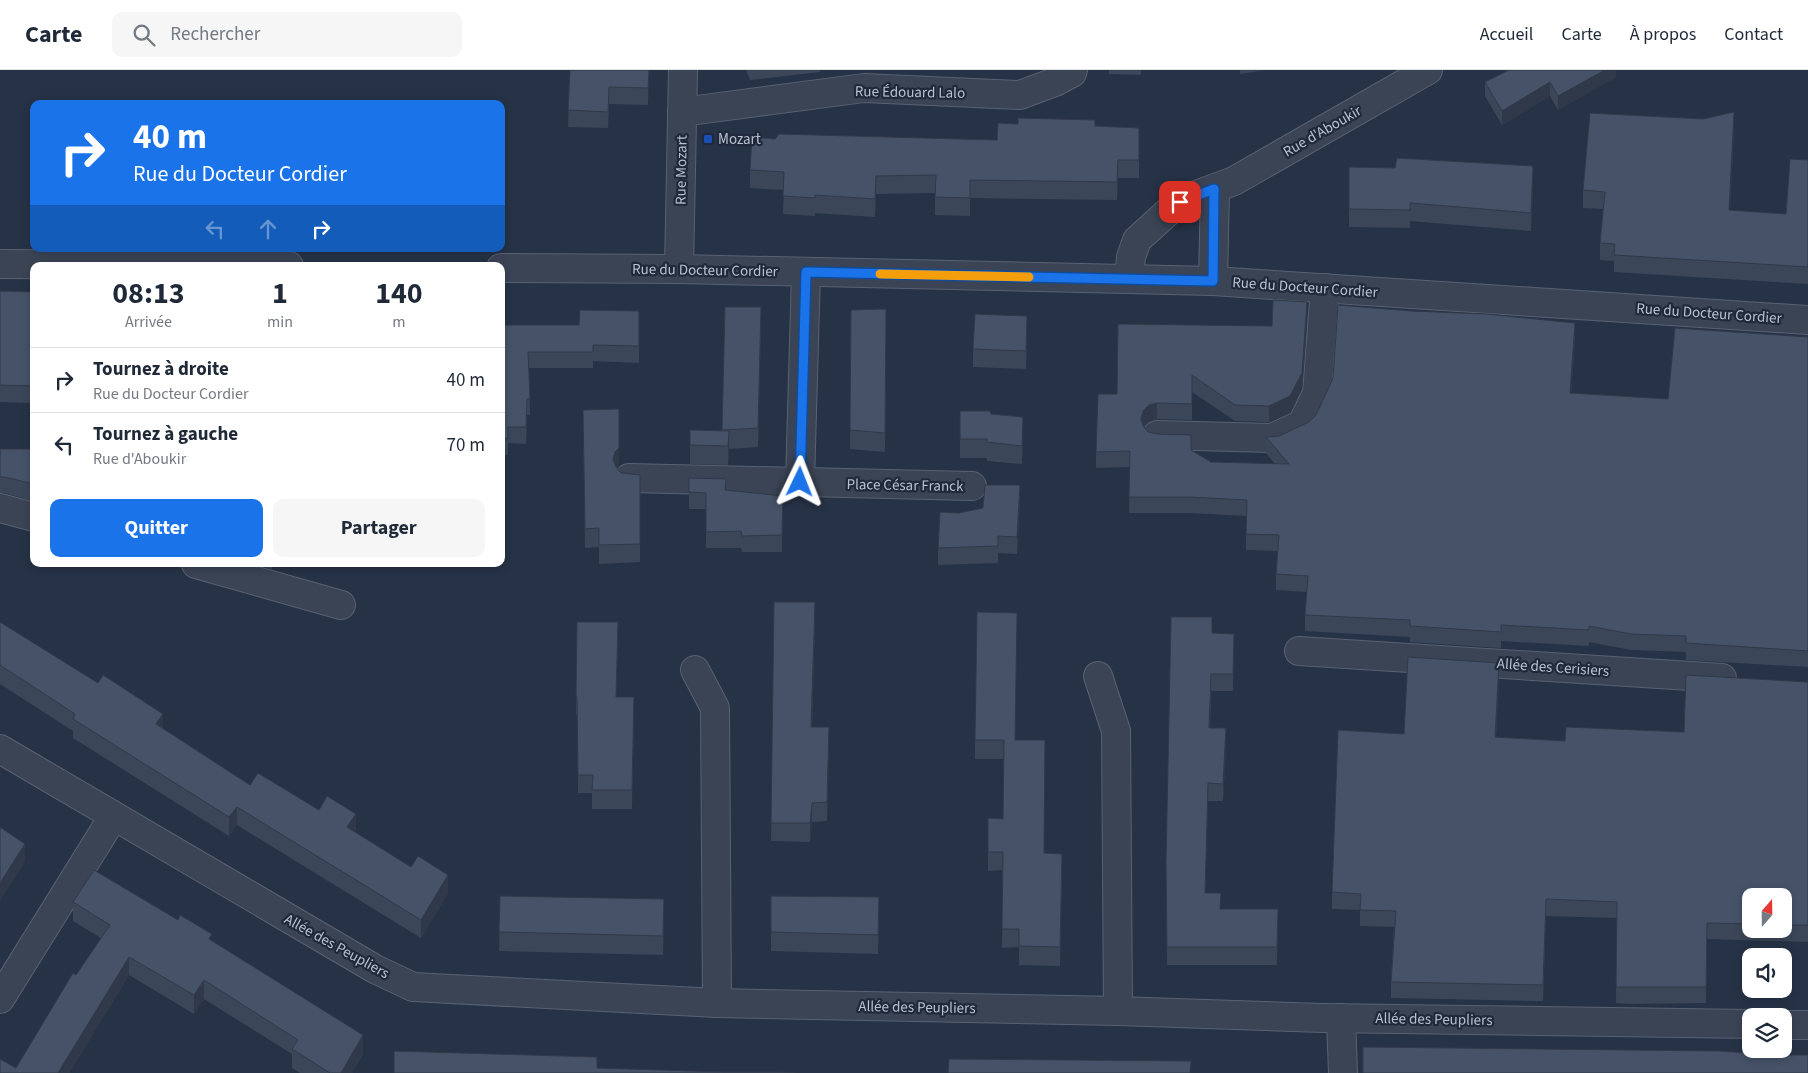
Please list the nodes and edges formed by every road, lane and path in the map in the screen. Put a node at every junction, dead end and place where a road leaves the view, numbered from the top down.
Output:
1 (683, 70) edge
2 (1073, 70) edge
3 (1428, 70) edge
4 (682, 112) junction
5 (1214, 189) junction
6 (0, 264) edge
7 (30, 264) edge
8 (505, 268) edge
9 (679, 269) junction
10 (806, 272) junction
11 (1129, 278) junction
12 (1213, 281) junction
13 (1325, 288) junction
14 (1808, 320) edge
15 (1157, 435) edge
16 (629, 478) edge
17 (800, 482) junction
18 (972, 486) dead end
19 (0, 508) edge
20 (30, 517) edge
21 (207, 567) edge
22 (341, 605) dead end
23 (1299, 651) dead end
24 (695, 670) dead end
25 (1098, 676) dead end
26 (1749, 680) edge
27 (0, 749) edge
28 (113, 816) junction
29 (0, 999) edge
30 (717, 1003) junction
31 (1118, 1011) junction
32 (1341, 1018) junction
33 (1742, 1024) edge
34 (1792, 1025) edge
35 (1808, 1025) edge
36 (1343, 1073) edge

1 - 4 street, Rue Mozart
2 - 4 street, Rue Édouard Lalo
3 - 5 street, Rue d'Aboukir
4 - 9 street, Rue Mozart
5 - 11 street, Rue d'Aboukir
5 - 12 street
6 - 7 street
8 - 9 street, Rue du Docteur Cordier
9 - 10 street, Rue du Docteur Cordier
10 - 11 street, Rue du Docteur Cordier
10 - 17 street
11 - 12 street, Rue du Docteur Cordier
12 - 13 street, Rue du Docteur Cordier
13 - 14 street, Rue du Docteur Cordier
13 - 15 street
16 - 17 street, Place César Franck
17 - 18 street, Place César Franck
19 - 20 street
21 - 22 street
23 - 26 street, Allée des Cerisiers
24 - 30 street
25 - 31 street
27 - 28 street, Allée des Peupliers
28 - 29 street
28 - 30 street, Allée des Peupliers
30 - 31 street, Allée des Peupliers
31 - 32 street, Allée des Peupliers
32 - 33 street, Allée des Peupliers
32 - 36 street
34 - 35 street

